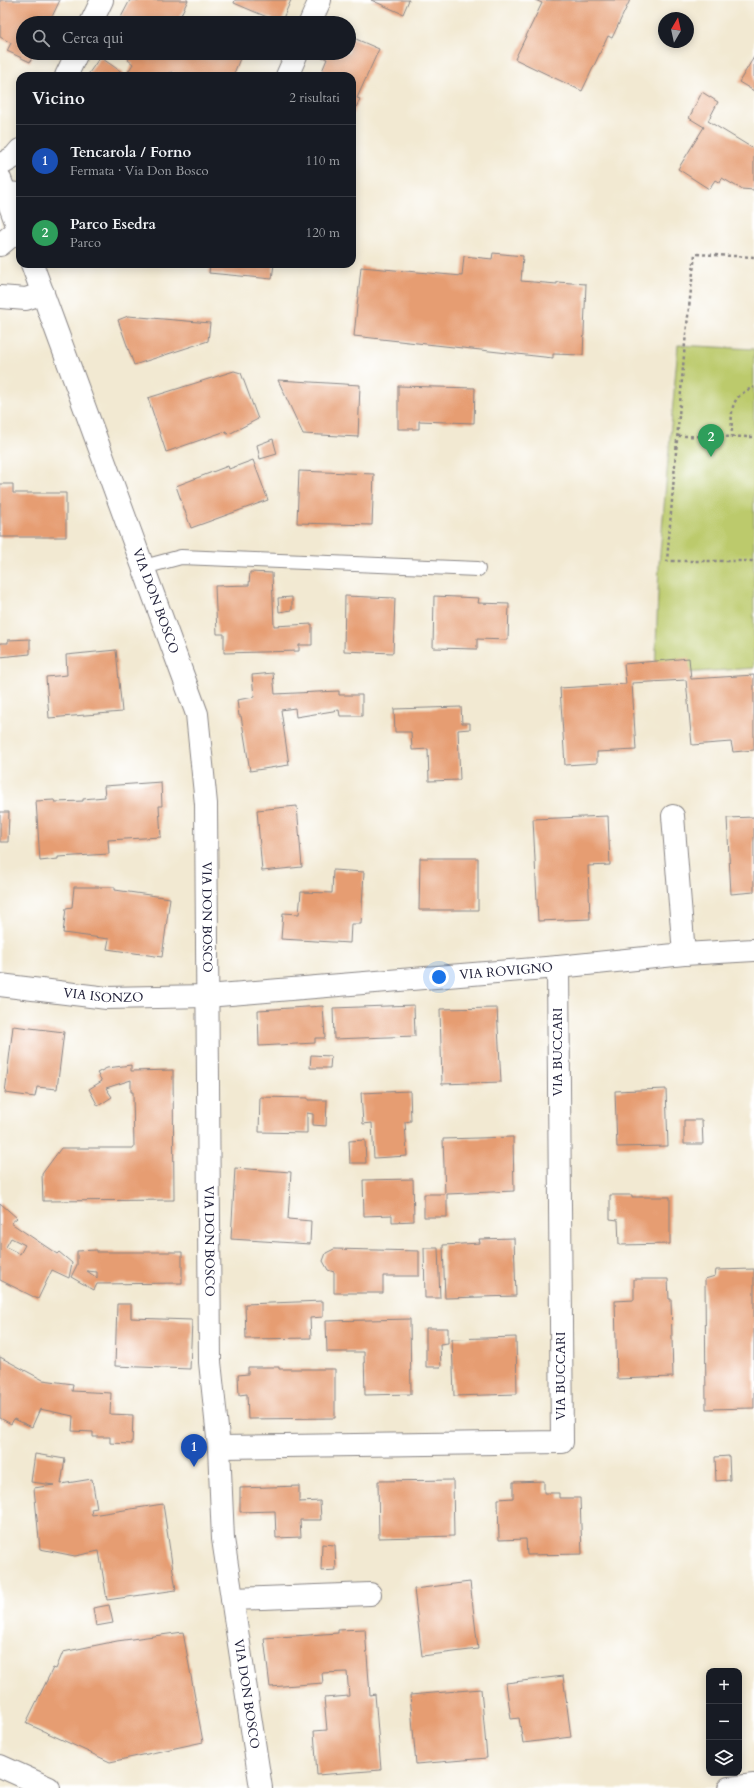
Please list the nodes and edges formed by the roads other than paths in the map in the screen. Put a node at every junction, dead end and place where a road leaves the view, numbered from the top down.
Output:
1 (102, 0) edge
2 (320, 0) edge
3 (94, 16) edge
4 (313, 16) edge
5 (74, 60) edge
6 (294, 60) edge
7 (68, 72) edge
8 (289, 72) edge
9 (16, 155) edge
10 (0, 165) edge
11 (8, 188) edge
12 (16, 219) edge
13 (16, 233) edge
14 (0, 245) edge
15 (34, 268) edge
16 (43, 292) junction
17 (0, 297) edge
18 (144, 567) junction
19 (478, 569) dead end
20 (673, 816) dead end
21 (754, 950) edge
22 (684, 954) junction
23 (558, 967) junction
24 (0, 985) edge
25 (207, 996) junction
26 (219, 1447) junction
27 (370, 1594) dead end
28 (232, 1599) junction
29 (0, 1766) edge
30 (754, 1785) edge
31 (49, 1788) edge
32 (261, 1788) edge
33 (729, 1788) edge

1 - 3 street
2 - 4 street
5 - 7 street
6 - 8 street
9 - 10 street
11 - 12 street
13 - 14 street
15 - 16 street, VIA DON BOSCO
16 - 17 street
16 - 18 street, VIA DON BOSCO
18 - 19 lane
18 - 25 street, VIA DON BOSCO
20 - 22 street
21 - 22 street, VIA ROVIGNO
22 - 23 street, VIA ROVIGNO
23 - 25 street, VIA ROVIGNO
23 - 26 street, VIA BUCCARI
24 - 25 street, VIA ISONZO
25 - 26 street, VIA DON BOSCO
26 - 28 street, VIA DON BOSCO
27 - 28 street
28 - 32 street, VIA DON BOSCO
29 - 31 street
30 - 33 street

